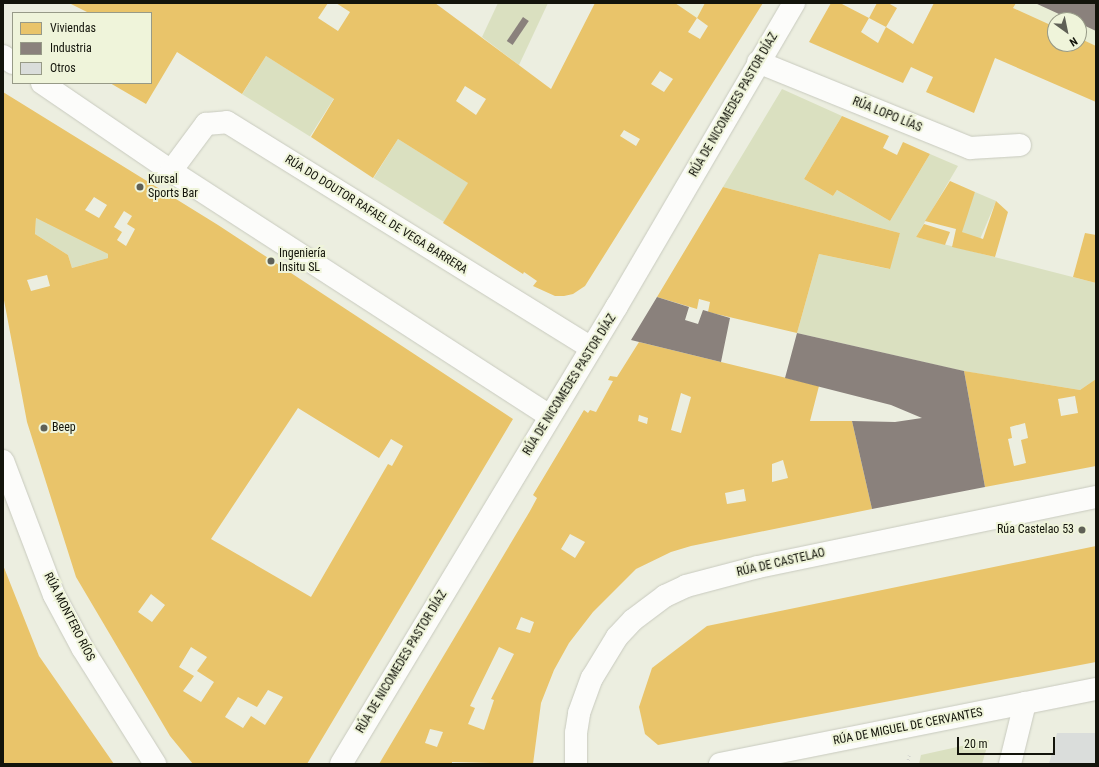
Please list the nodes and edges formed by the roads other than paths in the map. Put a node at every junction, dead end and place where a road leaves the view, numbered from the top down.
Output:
1 (794, 3) edge
2 (3, 56) edge
3 (12, 62) edge
4 (758, 62) junction
5 (43, 84) edge
6 (1020, 144) dead end
7 (171, 171) junction
8 (592, 348) junction
9 (550, 416) junction
10 (3, 461) edge
11 (1096, 498) edge
12 (1096, 689) edge
13 (1026, 703) junction
14 (155, 764) edge
15 (341, 764) edge
16 (576, 764) edge
17 (720, 764) edge
18 (1010, 764) edge

1 - 4 street, RÚA DE NICOMEDES PASTOR DÍAZ
2 - 3 street
4 - 6 street, RÚA LOPO LÍAS
4 - 8 street, RÚA DE NICOMEDES PASTOR DÍAZ
5 - 7 street
7 - 8 street, RÚA DO DOUTOR RAFAEL DE VEGA BARRERA
7 - 9 street
8 - 9 street, RÚA DE NICOMEDES PASTOR DÍAZ
9 - 15 street, RÚA DE NICOMEDES PASTOR DÍAZ
10 - 14 street, RÚA MONTERO RÍOS
11 - 16 street, RÚA DE CASTELAO
12 - 13 street, RÚA DE MIGUEL DE CERVANTES
13 - 17 street, RÚA DE MIGUEL DE CERVANTES
13 - 18 street

